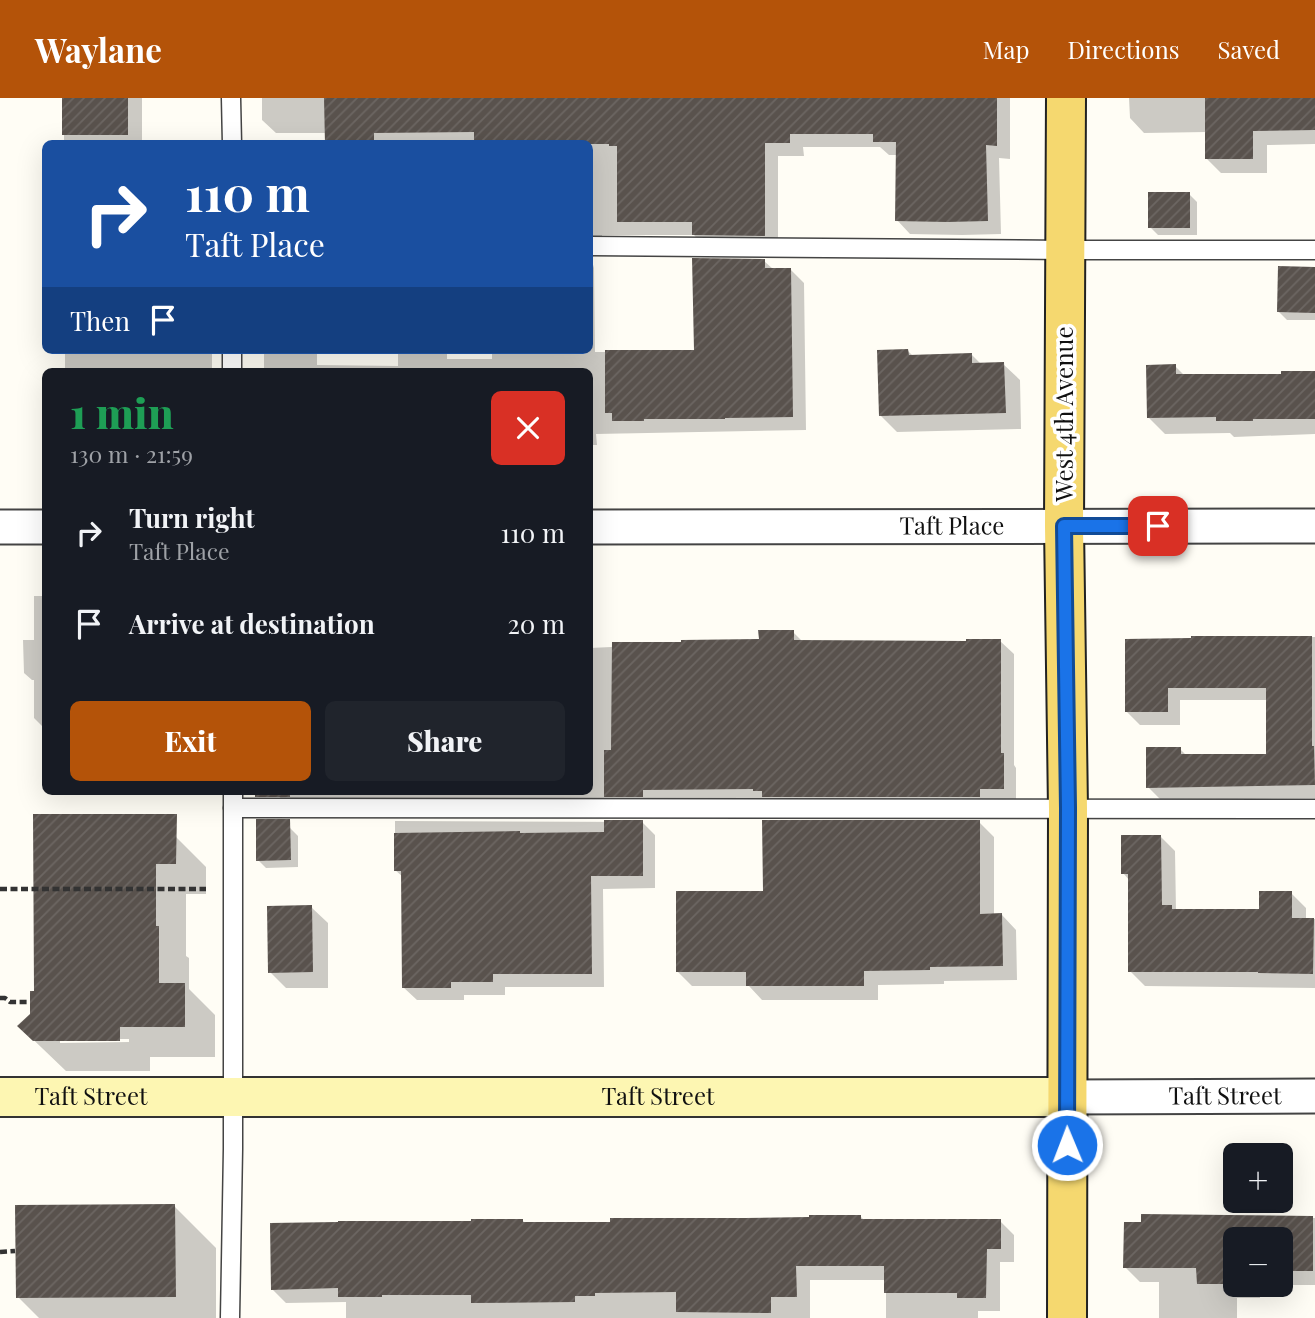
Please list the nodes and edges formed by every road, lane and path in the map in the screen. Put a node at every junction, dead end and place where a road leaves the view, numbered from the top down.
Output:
1 (231, 98) edge
2 (1066, 98) edge
3 (232, 140) edge
4 (593, 246) edge
5 (1066, 250) junction
6 (1315, 250) edge
7 (1064, 526) junction
8 (1315, 526) edge
9 (0, 527) edge
10 (42, 527) edge
11 (593, 527) edge
12 (233, 799) edge
13 (1068, 808) junction
14 (1315, 808) edge
15 (0, 889) edge
16 (233, 889) junction
17 (0, 998) edge
18 (30, 1002) dead end
19 (1315, 1096) edge
20 (0, 1097) edge
21 (233, 1097) junction
22 (1066, 1097) junction
23 (15, 1251) dead end
24 (0, 1252) edge
25 (230, 1318) edge
26 (1067, 1318) edge

1 - 3 lane
2 - 5 main road, West 4th Avenue
4 - 5 lane
5 - 6 lane
5 - 7 main road, West 4th Avenue
7 - 8 street, Taft Place
7 - 11 street, Taft Place
7 - 13 main road, West 4th Avenue
9 - 10 street
12 - 13 lane
12 - 16 lane
13 - 14 lane
13 - 22 main road, West 4th Avenue
15 - 16 path
16 - 21 lane
17 - 18 path
19 - 22 street, Taft Street
20 - 21 street, Taft Street
21 - 22 street, Taft Street
21 - 25 lane
22 - 26 main road, West 4th Avenue
23 - 24 path

